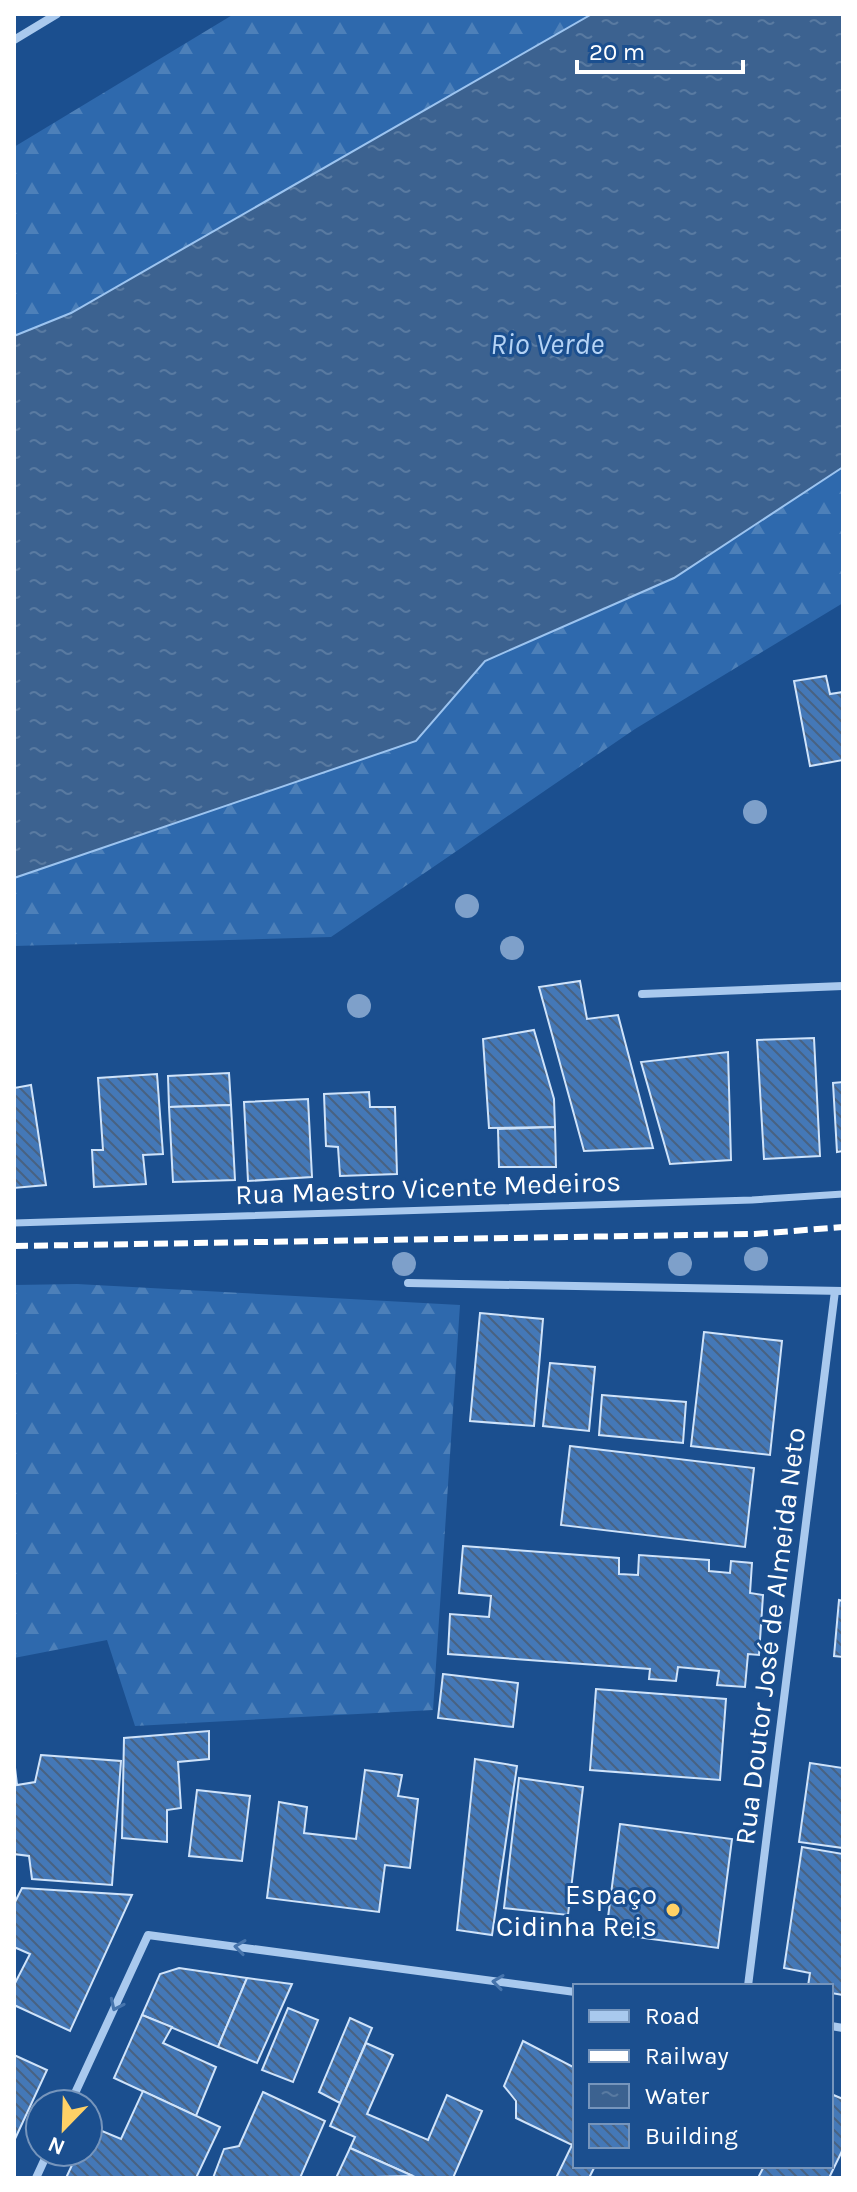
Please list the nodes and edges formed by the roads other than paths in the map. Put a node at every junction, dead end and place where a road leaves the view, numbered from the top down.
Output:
1 (57, 14) edge
2 (14, 40) edge
3 (843, 986) edge
4 (642, 994) dead end
5 (843, 1194) edge
6 (14, 1223) edge
7 (408, 1283) dead end
8 (839, 1291) edge
9 (748, 1984) edge
10 (573, 1992) edge
11 (77, 2088) edge

1 - 2 street
3 - 4 street
5 - 6 street, Rua Maestro Vicente Medeiros
7 - 8 street
8 - 9 street, Rua Doutor José de Almeida Neto
10 -> 11 street

